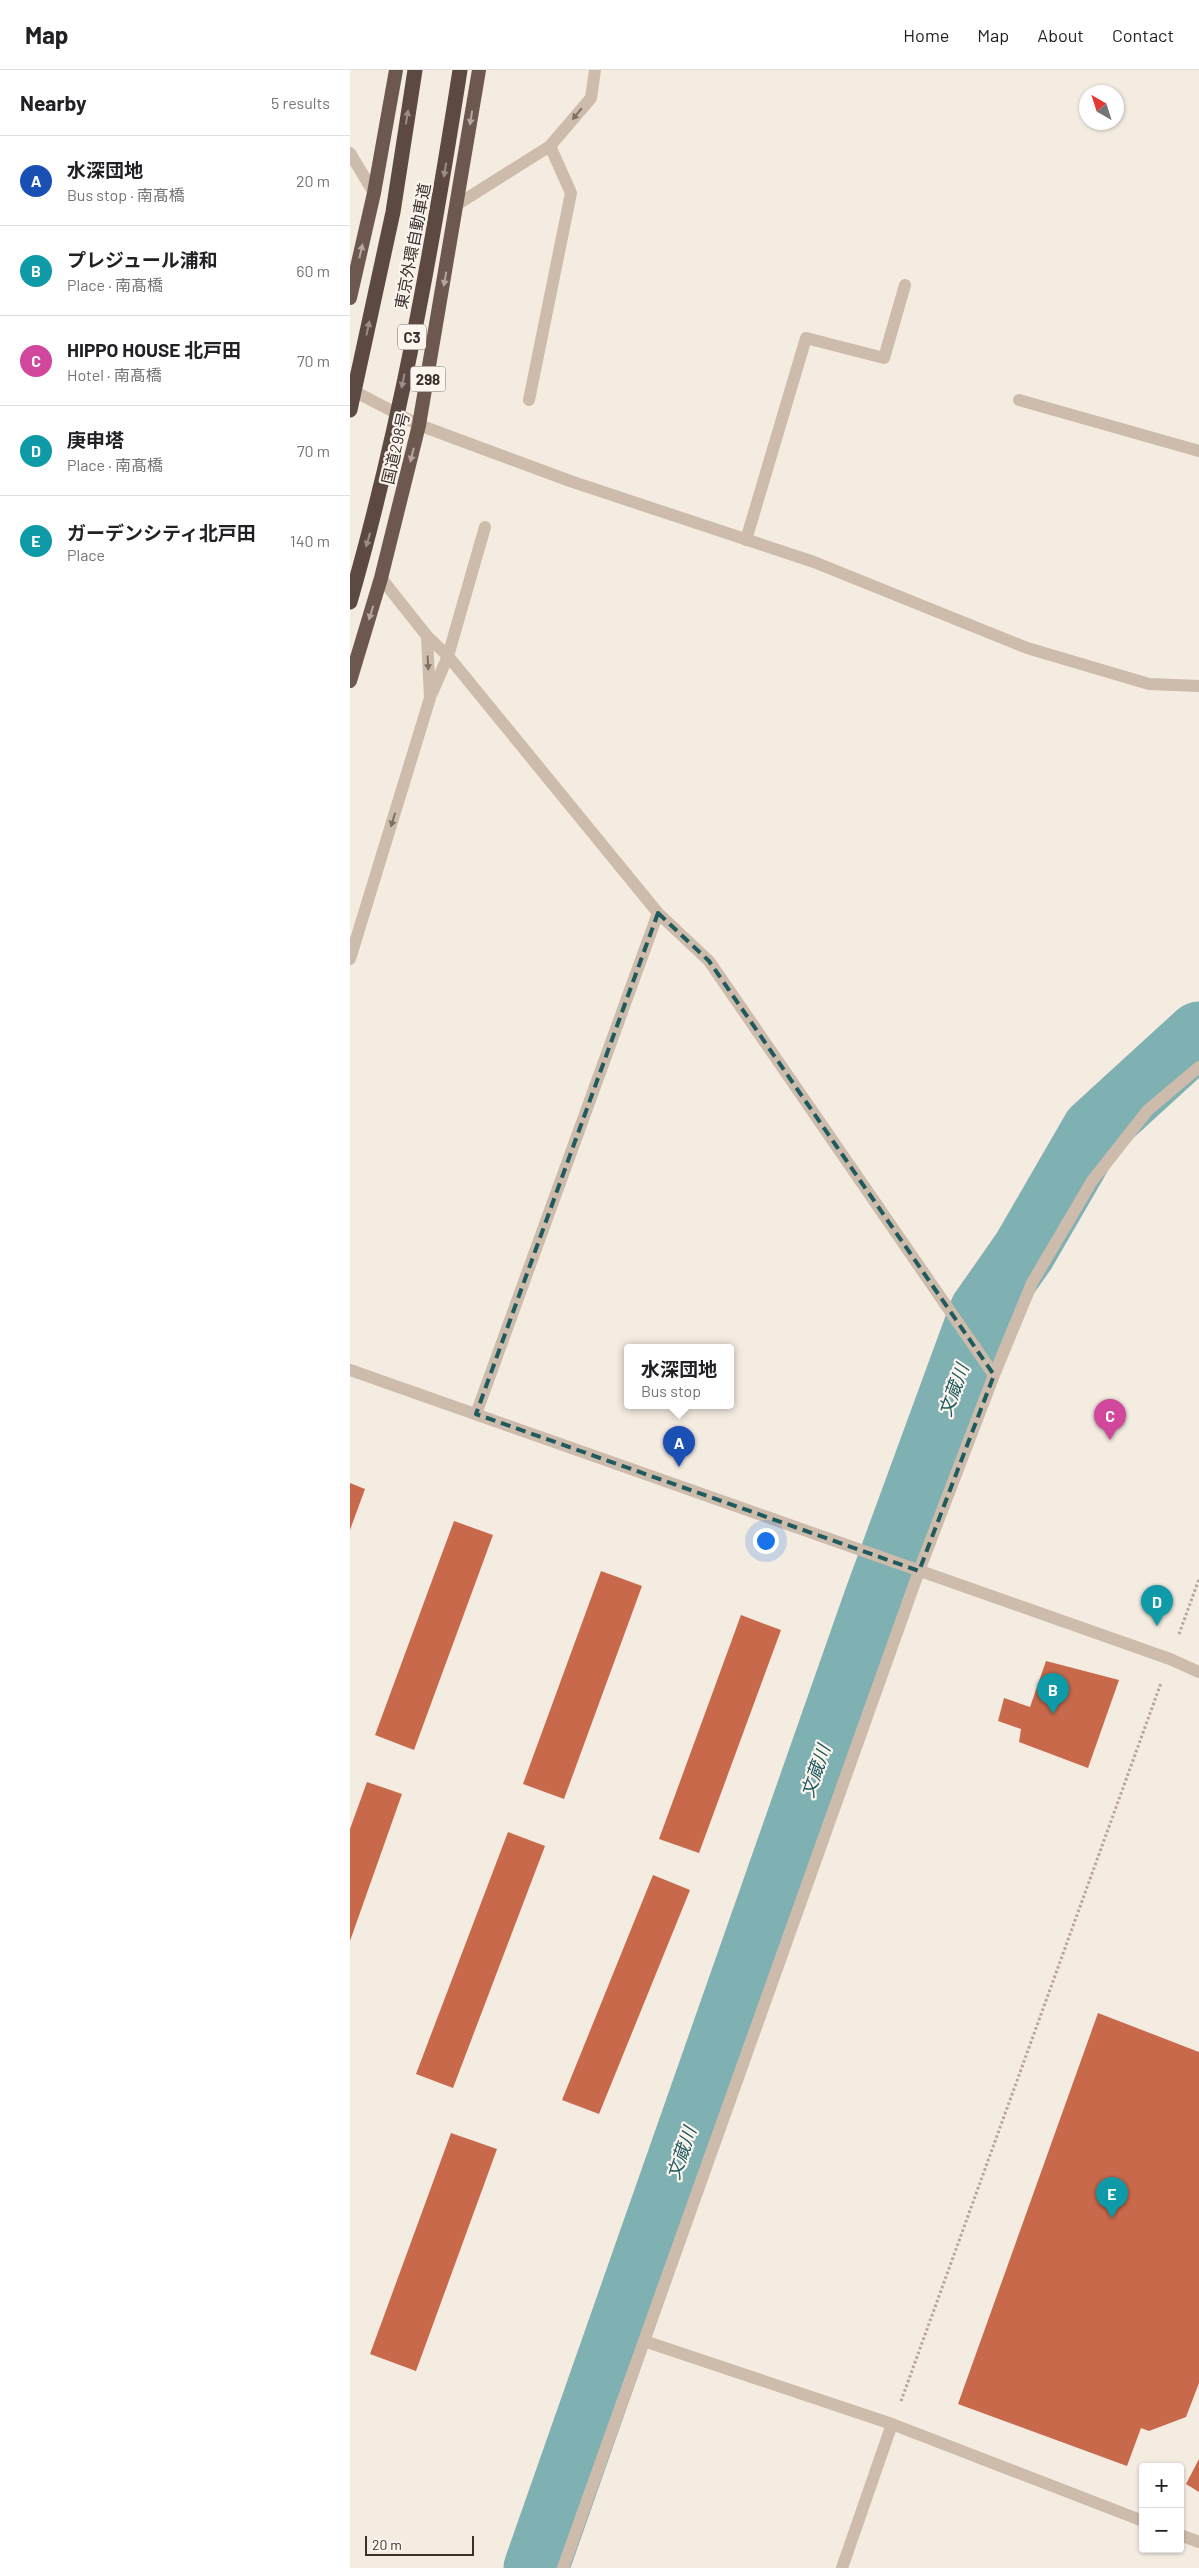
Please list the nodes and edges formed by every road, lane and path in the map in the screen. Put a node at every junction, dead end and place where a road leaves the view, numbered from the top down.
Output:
1 (396, 70) edge
2 (415, 70) edge
3 (460, 70) edge
4 (479, 70) edge
5 (595, 70) edge
6 (550, 146) junction
7 (350, 153) edge
8 (374, 193) junction
9 (458, 204) junction
10 (905, 285) dead end
11 (350, 298) edge
12 (350, 389) edge
13 (529, 400) dead end
14 (1019, 400) dead end
15 (350, 410) edge
16 (419, 425) junction
17 (1199, 451) edge
18 (485, 527) dead end
19 (746, 540) junction
20 (381, 578) junction
21 (350, 602) edge
22 (427, 636) junction
23 (448, 656) junction
24 (350, 681) edge
25 (1199, 686) edge
26 (430, 698) junction
27 (658, 913) junction
28 (350, 959) edge
29 (1199, 1067) edge
30 (350, 1370) edge
31 (994, 1375) junction
32 (476, 1414) junction
33 (919, 1571) junction
34 (1199, 1579) edge
35 (1170, 1659) junction
36 (1199, 1672) edge
37 (644, 2341) junction
38 (892, 2424) junction
39 (1139, 2519) edge
40 (1184, 2536) edge
41 (1199, 2542) edge
42 (563, 2568) edge
43 (842, 2568) edge

1 - 8 highway
15 -> 2 highway, 東京外環自動車道, bridge
3 -> 21 highway, 東京外環自動車道 / C3, bridge
4 -> 9 highway, 国道298号 / 298
5 -> 6 street
6 - 9 street
6 - 13 street
7 - 8 street
11 -> 8 highway
9 -> 16 highway, 国道298号 / 298
10 - 19 street
12 - 16 street
14 - 17 street
16 - 19 street
16 -> 20 highway, 国道298号 / 298
18 - 23 street
19 - 25 street
20 - 22 street
20 -> 24 highway, 国道298号 / 298
22 - 23 street
22 -> 26 street
23 - 26 street
23 - 27 street
26 -> 28 street
27 - 31 street
27 - 32 street
29 - 31 street
30 - 32 street
31 - 33 street
32 - 33 street
33 - 35 street
33 - 37 street
34 - 35 path
35 - 36 street
35 - 38 path
37 - 38 street
37 - 42 street
38 - 39 street
38 - 43 street
40 - 41 street

